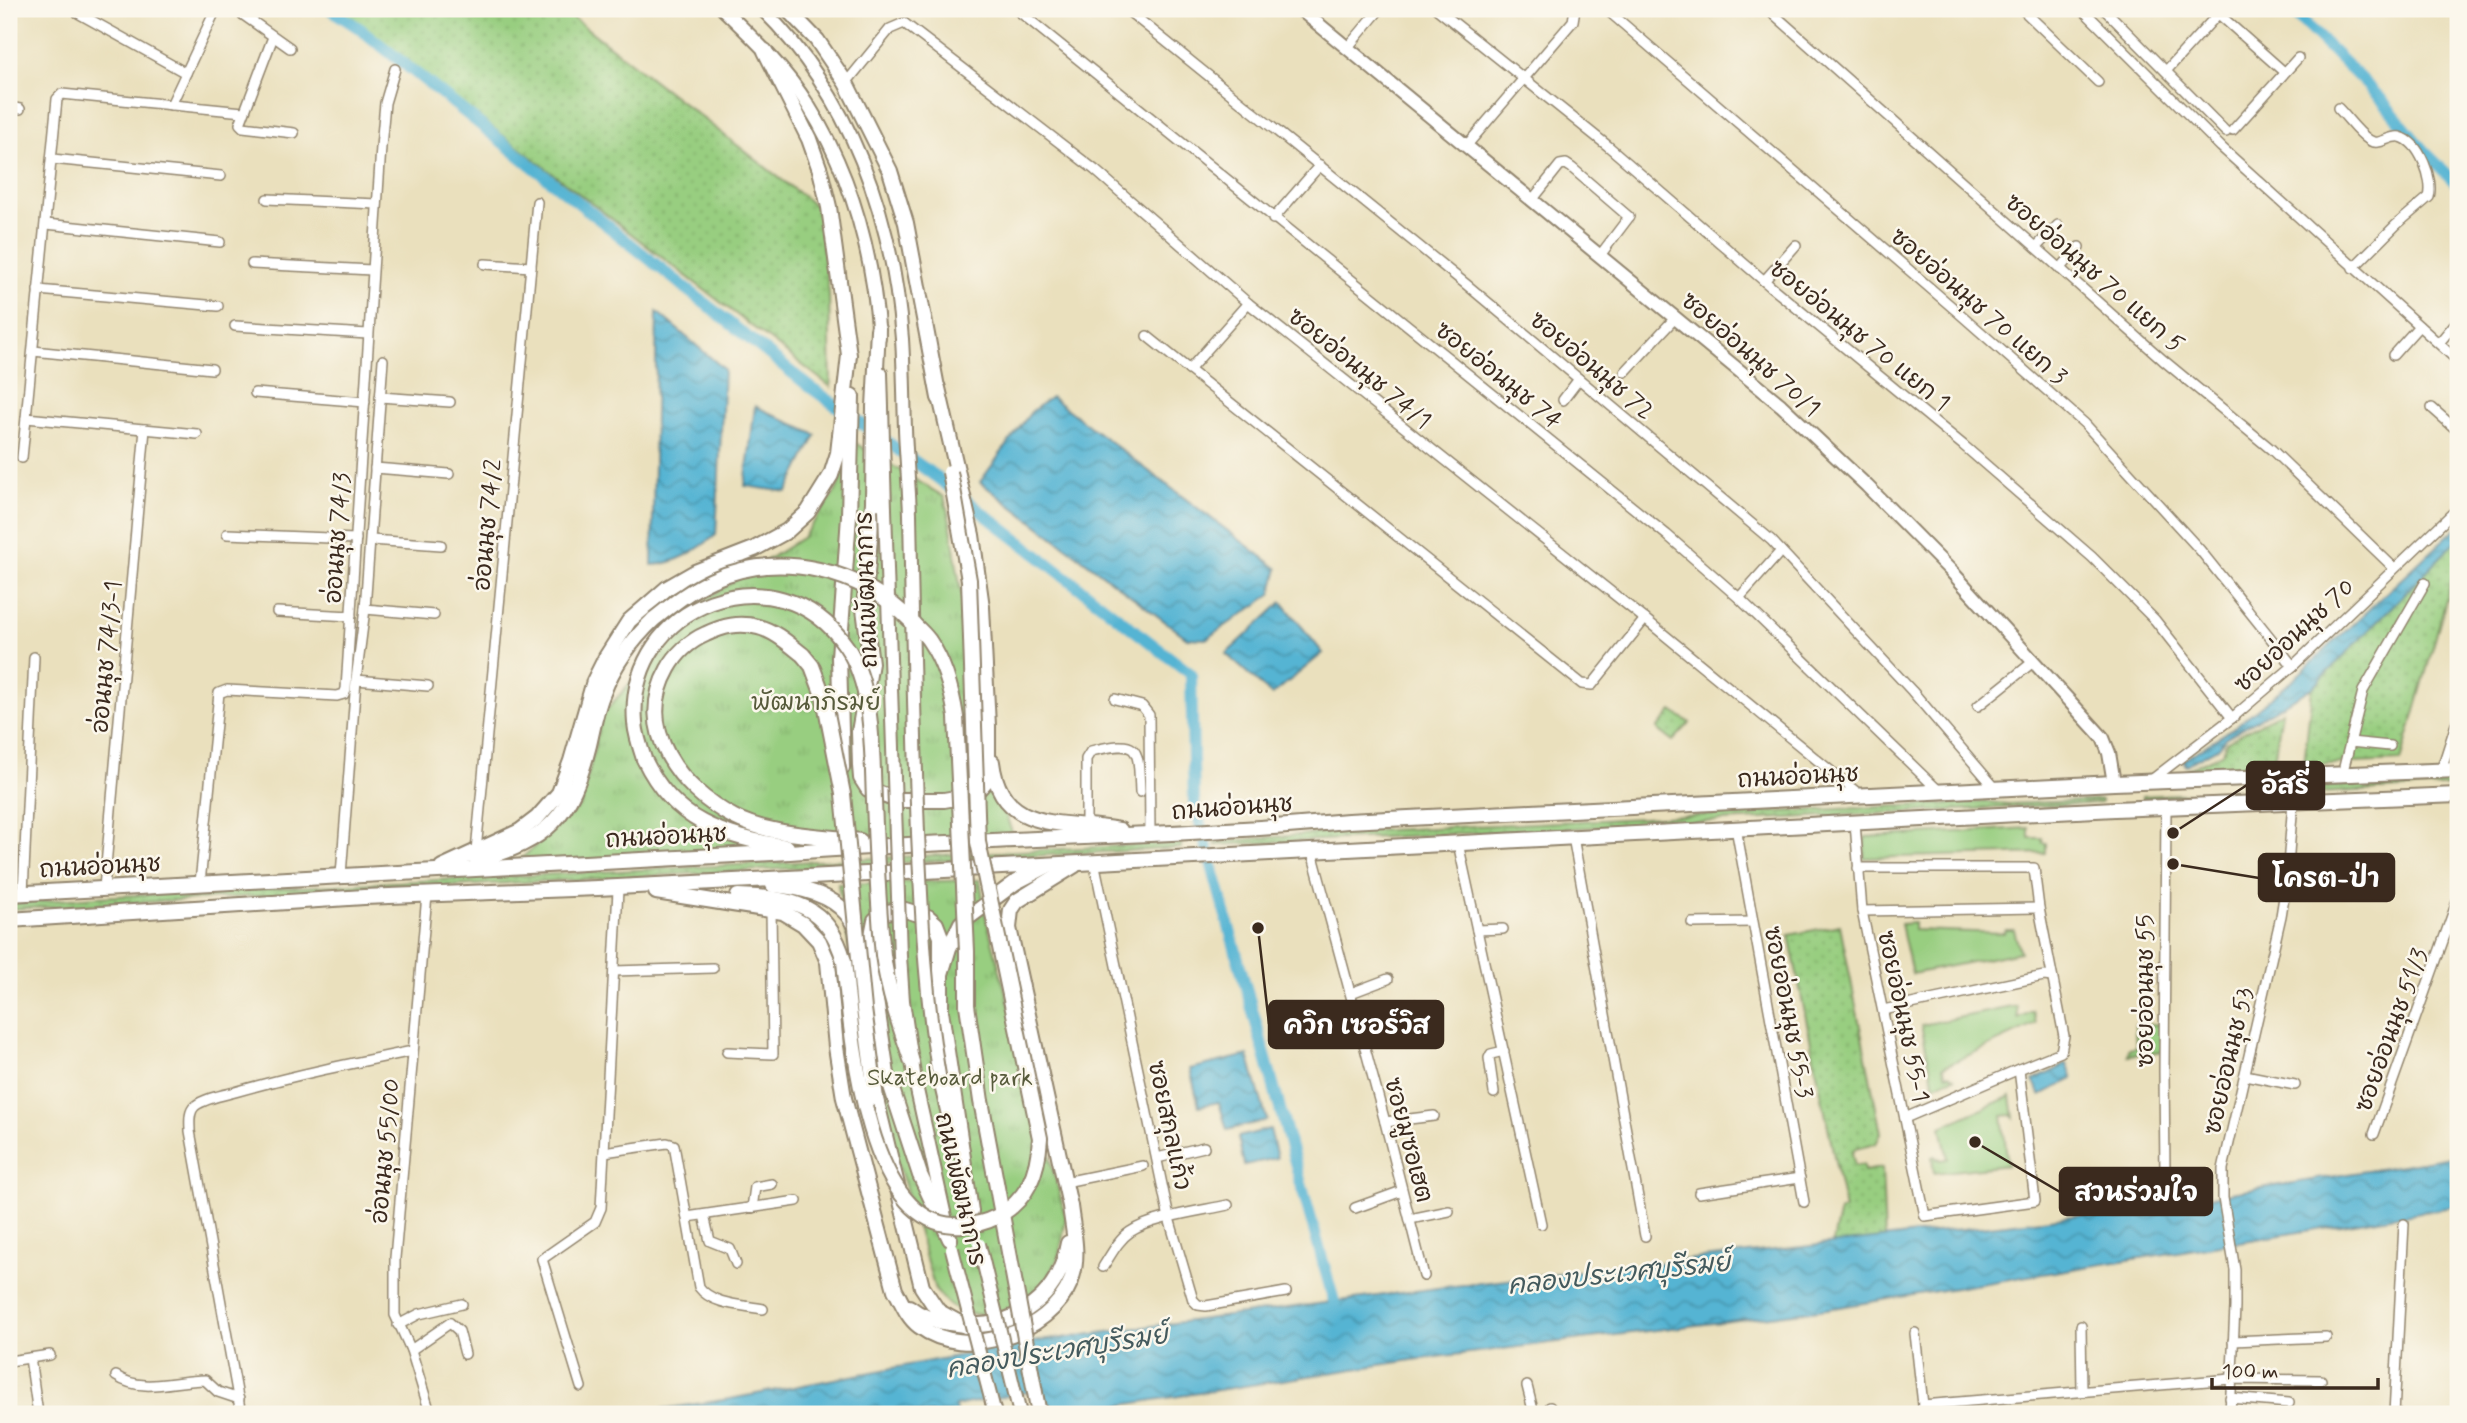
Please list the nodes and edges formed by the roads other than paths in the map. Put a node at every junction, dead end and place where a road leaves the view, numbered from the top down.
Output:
1 (216, 9) edge
2 (235, 9) edge
3 (723, 9) edge
4 (762, 9) edge
5 (787, 9) edge
6 (1016, 9) edge
7 (1126, 9) edge
8 (1300, 9) edge
9 (1380, 9) edge
10 (1437, 9) edge
11 (1575, 9) edge
12 (1606, 9) edge
13 (1768, 9) edge
14 (2022, 9) edge
15 (2082, 9) edge
16 (2106, 9) edge
17 (2216, 11) edge
18 (78, 13) dead end
19 (2095, 22) junction
20 (273, 37) junction
21 (1348, 47) junction
22 (290, 48) dead end
23 (765, 51) junction
24 (2298, 58) dead end
25 (395, 69) dead end
26 (2166, 71) junction
27 (2284, 72) junction
28 (186, 73) junction
29 (1523, 78) junction
30 (2098, 82) dead end
31 (846, 83) junction
32 (171, 105) junction
33 (9, 107) edge
34 (2338, 108) dead end
35 (20, 109) dead end
36 (243, 112) junction
37 (294, 133) dead end
38 (1467, 145) junction
39 (52, 159) junction
40 (1320, 165) junction
41 (221, 177) dead end
42 (267, 199) dead end
43 (1533, 199) junction
44 (537, 202) dead end
45 (377, 204) junction
46 (1273, 219) junction
47 (46, 224) junction
48 (2058, 225) dead end
49 (220, 242) dead end
50 (1796, 245) dead end
51 (2036, 247) junction
52 (2079, 247) dead end
53 (1601, 254) junction
54 (252, 264) dead end
55 (485, 264) dead end
56 (531, 267) junction
57 (2353, 268) junction
58 (2060, 269) junction
59 (372, 271) junction
60 (1764, 281) junction
61 (38, 290) junction
62 (1248, 303) junction
63 (218, 306) dead end
64 (1676, 317) junction
65 (2458, 320) edge
66 (235, 326) dead end
67 (2419, 326) junction
68 (878, 329) joint
69 (368, 334) junction
70 (1147, 336) dead end
71 (2439, 343) junction
72 (33, 351) junction
73 (2393, 355) dead end
74 (383, 360) dead end
75 (2458, 360) edge
76 (212, 369) dead end
77 (1189, 370) junction
78 (1625, 372) dead end
79 (1578, 379) junction
80 (256, 393) dead end
81 (380, 397) junction
82 (1563, 400) dead end
83 (365, 402) junction
84 (450, 402) dead end
85 (2432, 408) dead end
86 (26, 418) junction
87 (145, 429) junction
88 (2458, 431) edge
89 (197, 434) dead end
90 (846, 434) junction
91 (879, 455) junction
92 (22, 458) dead end
93 (375, 468) junction
94 (449, 474) dead end
95 (954, 474) junction
96 (2458, 508) edge
97 (227, 534) dead end
98 (356, 539) junction
99 (371, 540) junction
100 (441, 545) dead end
101 (1781, 551) junction
102 (2394, 568) junction
103 (2425, 583) dead end
104 (1739, 598) junction
105 (365, 609) junction
106 (277, 612) dead end
107 (434, 615) dead end
108 (351, 616) junction
109 (1644, 619) junction
110 (34, 657) dead end
111 (2033, 662) junction
112 (2293, 666) junction
113 (356, 680) junction
114 (428, 686) dead end
115 (1115, 699) dead end
116 (1978, 706) dead end
117 (2232, 718) junction
118 (2458, 718) edge
119 (988, 726) junction
120 (2350, 742) junction
121 (2389, 746) dead end
122 (2458, 770) edge
123 (2441, 771) junction
124 (2342, 775) junction
125 (2148, 782) junction
126 (2114, 783) junction
127 (1996, 789) junction
128 (1140, 792) dead end
129 (1940, 792) junction
130 (843, 794) junction
131 (2458, 795) edge
132 (1861, 796) junction
133 (2293, 802) junction
134 (2166, 807) junction
135 (2115, 809) junction
136 (1855, 823) junction
137 (1086, 825) junction
138 (1736, 828) junction
139 (1149, 835) junction
140 (1573, 837) junction
141 (1458, 843) junction
142 (889, 845) junction
143 (837, 849) junction
144 (476, 851) junction
145 (1312, 852) junction
146 (1087, 862) junction
147 (1052, 864) junction
148 (1858, 868) junction
149 (435, 871) junction
150 (341, 876) junction
151 (200, 883) junction
152 (104, 888) junction
153 (598, 888) junction
154 (679, 888) junction
155 (618, 890) junction
156 (16, 894) edge
157 (427, 895) junction
158 (2458, 899) edge
159 (2039, 908) junction
160 (771, 909) junction
161 (1862, 911) junction
162 (9, 920) edge
163 (1752, 922) junction
164 (1692, 923) dead end
165 (1503, 929) dead end
166 (1477, 930) junction
167 (871, 966) junction
168 (713, 968) dead end
169 (614, 971) junction
170 (941, 974) junction
171 (2052, 977) junction
172 (1388, 979) dead end
173 (1351, 993) junction
174 (1355, 1010) junction
175 (1884, 1010) junction
176 (1419, 1018) dead end
177 (413, 1051) junction
178 (727, 1052) dead end
179 (1504, 1052) junction
180 (912, 1062) junction
181 (2019, 1069) junction
182 (2245, 1075) junction
183 (2295, 1085) dead end
184 (1494, 1093) dead end
185 (1434, 1116) dead end
186 (1905, 1118) junction
187 (1385, 1122) junction
188 (2374, 1134) dead end
189 (1205, 1147) dead end
190 (604, 1152) junction
191 (1157, 1158) junction
192 (1143, 1166) dead end
193 (2165, 1174) dead end
194 (1800, 1178) junction
195 (1065, 1182) junction
196 (772, 1184) dead end
197 (1402, 1191) junction
198 (1699, 1193) dead end
199 (797, 1201) dead end
200 (1804, 1202) dead end
201 (1228, 1205) dead end
202 (752, 1208) junction
203 (1355, 1208) dead end
204 (971, 1211) junction
205 (1449, 1211) dead end
206 (704, 1215) junction
207 (687, 1217) junction
208 (1170, 1218) junction
209 (1409, 1219) junction
210 (1072, 1221) junction
211 (1541, 1223) dead end
212 (2404, 1224) dead end
213 (1645, 1236) dead end
214 (951, 1244) junction
215 (736, 1264) dead end
216 (1103, 1267) dead end
217 (1424, 1276) dead end
218 (895, 1290) junction
219 (1286, 1292) dead end
220 (461, 1304) dead end
221 (763, 1309) dead end
222 (398, 1325) junction
223 (965, 1326) junction
224 (2081, 1326) dead end
225 (1915, 1333) dead end
226 (2326, 1337) dead end
227 (2233, 1341) junction
228 (411, 1350) junction
229 (466, 1354) dead end
230 (50, 1355) dead end
231 (30, 1358) junction
232 (9, 1361) edge
233 (116, 1376) dead end
234 (2231, 1379) junction
235 (2322, 1380) dead end
236 (1527, 1386) dead end
237 (581, 1387) dead end
238 (2082, 1391) junction
239 (2230, 1398) junction
240 (239, 1399) junction
241 (2289, 1403) dead end
242 (428, 1406) dead end
243 (1922, 1410) edge
244 (38, 1414) edge
245 (241, 1414) edge
246 (995, 1414) edge
247 (1020, 1414) edge
248 (1039, 1414) edge
249 (1534, 1414) edge
250 (1807, 1414) edge
251 (1820, 1414) edge
252 (2230, 1414) edge
253 (2394, 1414) edge

1 - 28 street
2 - 20 street
3 - 23 main road
4 - 204 main road, ถนนพัฒนาการ, bridge
5 - 31 main road
6 - 46 street, ซอยอ่อนนุช 74
7 - 40 street, ซอยอ่อนนุช 72
8 - 21 main road, ซอยอ่อนนุช 70/1
9 - 21 street
10 - 29 street, ซอยอ่อนนุช 70 แยก 1
11 - 29 street
12 - 112 street, ซอยอ่อนนุช 70 แยก 3
13 - 51 street, ซอยอ่อนนุช 70 แยก 5
14 - 30 street
15 - 19 street
16 - 19 street
16 - 26 street
17 - 26 street
17 - 27 street
18 - 28 street
19 - 57 street
20 - 22 street
20 - 36 street
21 - 38 main road, ซอยอ่อนนุช 70/1
23 - 68 main road
23 - 90 main road
24 - 27 street
25 - 45 street, อ่อนนุช 74/3
26 - 27 street
28 - 32 street
29 - 38 street
29 - 60 street, ซอยอ่อนนุช 70 แยก 1
31 - 62 street, ซอยอ่อนนุช 74/1
31 - 95 main road
32 - 36 street
32 - 39 street
33 - 35 street
34 - 57 street
36 - 37 street
38 - 43 main road, ซอยอ่อนนุช 70/1
39 - 41 street
39 - 47 street
40 - 46 street
40 - 79 street, ซอยอ่อนนุช 72
42 - 45 street
43 - 53 main road, ซอยอ่อนนุช 70/1
43 - 53 street
44 - 56 street, อ่อนนุช 74/2
45 - 59 street, อ่อนนุช 74/3
46 - 104 street, ซอยอ่อนนุช 74
47 - 49 street
47 - 61 street
48 - 51 street
50 - 60 street
51 - 58 street, ซอยอ่อนนุช 70 แยก 5
52 - 58 street
53 - 64 main road, ซอยอ่อนนุช 70/1
54 - 59 street
55 - 56 street
56 - 144 street, อ่อนนุช 74/2
57 - 67 street
58 - 102 street, ซอยอ่อนนุช 70 แยก 5
59 - 69 street, อ่อนนุช 74/3
60 - 117 street, ซอยอ่อนนุช 70 แยก 1
61 - 63 street
61 - 72 street
62 - 77 street
62 - 109 street, ซอยอ่อนนุช 74/1
64 - 78 street
64 - 111 main road, ซอยอ่อนนุช 70/1
65 - 71 street
66 - 69 street
67 - 71 street
67 - 73 street
68 - 91 main road
69 - 83 street, อ่อนนุช 74/3
70 - 77 street
71 - 75 street
72 - 76 street
72 - 86 street
74 - 81 street
77 - 109 street
79 - 82 street
79 - 101 street, ซอยอ่อนนุช 72
80 - 83 street
81 - 84 street
81 - 93 street
83 - 98 street, อ่อนนุช 74/3
85 - 88 street
86 - 87 street
86 - 92 street
87 - 89 street
87 - 152 street, อ่อนนุช 74/3-1
90 - 130 main road, bridge
90 - 144 main road
91 - 119 main road
91 - 180 main road, ถนนพัฒนาการ, bridge
93 - 94 street
93 - 99 street
95 - 119 main road
95 - 154 main road, bridge
96 - 102 street, ซอยอ่อนนุช 70
97 - 98 street
98 - 108 street, อ่อนนุช 74/3
99 - 100 street
99 - 105 street
101 - 104 street
101 - 127 street, ซอยอ่อนนุช 72
102 - 112 street, ซอยอ่อนนุช 70
103 - 120 street
104 - 129 street, ซอยอ่อนนุช 74
105 - 107 street
105 - 113 street
106 - 108 street
108 - 151 street, อ่อนนุช 74/3
109 - 132 street, ซอยอ่อนนุช 74/1
110 - 156 street
111 - 116 street
111 - 126 main road, ซอยอ่อนนุช 70/1
112 - 117 street, ซอยอ่อนนุช 70
113 - 114 street
113 - 150 street
115 - 139 street
117 - 125 street, ซอยอ่อนนุช 70
118 - 123 street
119 - 137 main road
120 - 121 street
120 - 124 street
122 - 123 main road, ถนนอ่อนนุช
123 - 124 main road, ถนนอ่อนนุช
124 - 125 main road, ถนนอ่อนนุช
125 - 126 main road, ถนนอ่อนนุช
126 - 127 main road, ถนนอ่อนนุช
126 - 135 main road
127 - 129 main road, ถนนอ่อนนุช
128 - 137 street
129 - 132 main road, ถนนอ่อนนุช
130 - 142 main road, bridge
130 - 223 main road, bridge
131 - 133 main road, ถนนอ่อนนุช
132 - 139 main road, ถนนอ่อนนุช
133 - 134 main road, ถนนอ่อนนุช
133 - 182 street, ซอยอ่อนนุช 53
134 - 135 main road, ถนนอ่อนนุช
134 - 193 street, ซอยอ่อนนุช 55
135 - 136 main road, ถนนอ่อนนุช
136 - 138 main road, ถนนอ่อนนุช
136 - 148 street, ซอยอ่อนนุช 55-1
137 - 139 main road
138 - 140 main road, ถนนอ่อนนุช
138 - 163 street, ซอยอ่อนนุช 55-3
139 - 142 main road, ถนนอ่อนนุช
140 - 141 main road, ถนนอ่อนนุช
140 - 213 street
141 - 145 main road, ถนนอ่อนนุช
141 - 166 street
142 - 143 main road, ถนนอ่อนนุช
143 - 149 main road, ถนนอ่อนนุช
143 - 180 main road, bridge
144 - 149 main road
145 - 146 main road, ถนนอ่อนนุช
145 - 173 street, ซอยมูซอเฮต
146 - 147 main road, ถนนอ่อนนุช
146 - 191 street, ซอยสกุลแก้ว
146 - 195 main road
147 - 154 main road, ถนนอ่อนนุช
147 - 170 main road
148 - 159 street
148 - 161 street, ซอยอ่อนนุช 55-1
149 - 150 main road, ถนนอ่อนนุช
149 - 248 main road, bridge
150 - 151 main road, ถนนอ่อนนุช
151 - 152 main road, ถนนอ่อนนุช
152 - 156 main road, ถนนอ่อนนุช
153 - 154 main road, ถนนอ่อนนุช
153 - 155 main road
153 - 157 main road, ถนนอ่อนนุช
154 - 155 main road
154 - 160 main road
154 - 167 main road
155 - 169 street
157 - 162 main road, ถนนอ่อนนุช
157 - 177 street, อ่อนนุช 55/00
158 - 188 street, ซอยอ่อนนุช 51/3
159 - 161 street
159 - 171 street
160 - 178 street
160 - 218 main road
161 - 175 street, ซอยอ่อนนุช 55-1
163 - 164 street
163 - 194 street, ซอยอ่อนนุช 55-3
165 - 166 street
166 - 179 street
167 - 170 main road
167 - 214 main road
168 - 169 street
169 - 190 street
170 - 204 main road
171 - 175 street
171 - 181 street
172 - 173 street
173 - 174 street, ซอยมูซอเฮต
174 - 176 street
174 - 187 street, ซอยมูซอเฮต
175 - 186 street, ซอยอ่อนนุช 55-1
177 - 222 street, อ่อนนุช 55/00
177 - 240 street
179 - 184 street
179 - 211 street
180 - 214 main road, ถนนพัฒนาการ, bridge
181 - 186 street
181 - 186 street, ซอยอ่อนนุช 55-1
182 - 183 street
182 - 227 street, ซอยอ่อนนุช 53
185 - 187 street
187 - 197 street, ซอยมูซอเฮต
189 - 191 street
190 - 207 street
190 - 237 street
191 - 208 street, ซอยสกุลแก้ว
192 - 195 street
194 - 198 street
194 - 200 street, ซอยอ่อนนุช 55-3
195 - 210 main road
196 - 202 street
197 - 203 street
197 - 209 street, ซอยมูซอเฮต
199 - 202 street
201 - 208 street
202 - 206 street
204 - 247 main road, ถนนพัฒนาการ, bridge
205 - 209 street
206 - 207 street
206 - 215 street
207 - 221 street
208 - 216 street
208 - 219 street, ซอยสกุลแก้ว
209 - 217 street, ซอยมูซอเฮต
210 - 218 main road
210 - 223 main road
212 - 253 street
214 - 246 main road, ถนนพัฒนาการ, bridge
218 - 223 main road
220 - 222 street
222 - 228 street, อ่อนนุช 55/00
224 - 238 street
225 - 243 street
226 - 227 street
227 - 234 street, ซอยอ่อนนุช 53
228 - 229 street
228 - 242 street, อ่อนนุช 55/00
230 - 231 street
231 - 232 street
231 - 244 street
233 - 240 street
234 - 235 street
234 - 238 street
234 - 239 street, ซอยอ่อนนุช 53
236 - 249 street
238 - 243 street
239 - 241 street
239 - 252 street, ซอยอ่อนนุช 53
240 - 245 street
250 - 251 street

